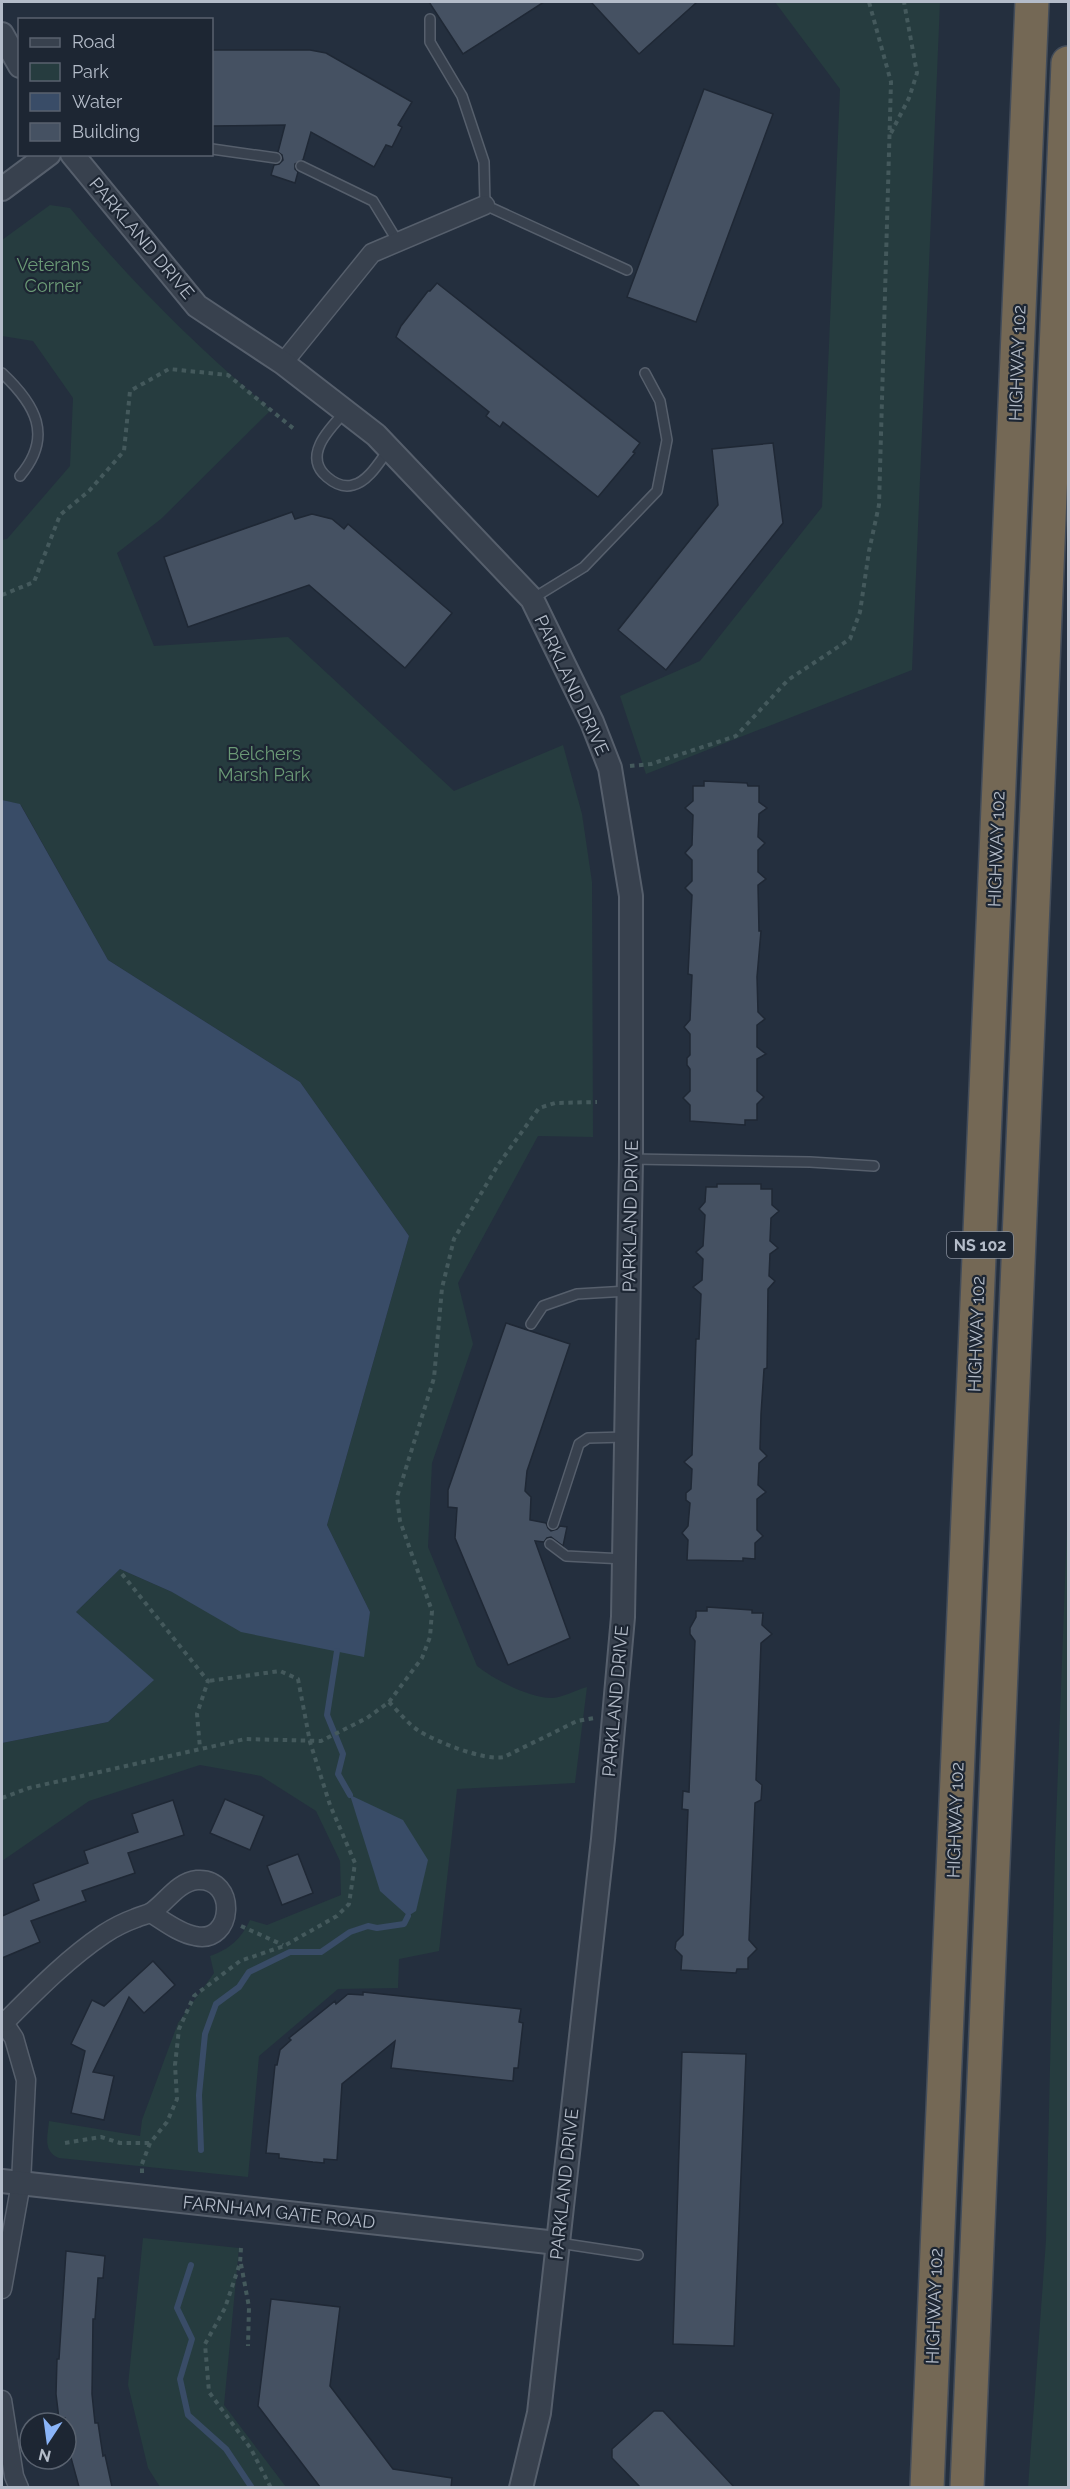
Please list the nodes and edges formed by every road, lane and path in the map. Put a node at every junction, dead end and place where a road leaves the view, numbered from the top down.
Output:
1 (869, 2) edge
2 (904, 2) edge
3 (1032, 2) edge
4 (430, 19) dead end
5 (2, 34) edge
6 (18, 62) edge
7 (1068, 63) edge
8 (889, 136) junction
9 (213, 149) edge
10 (46, 156) edge
11 (74, 156) edge
12 (276, 158) dead end
13 (301, 165) dead end
14 (2, 189) edge
15 (484, 205) junction
16 (398, 242) junction
17 (627, 270) dead end
18 (283, 363) junction
19 (2, 373) edge
20 (645, 373) dead end
21 (345, 411) junction
22 (294, 429) dead end
23 (389, 449) junction
24 (20, 476) dead end
25 (2, 595) edge
26 (532, 599) junction
27 (610, 768) junction
28 (597, 1102) dead end
29 (631, 1159) junction
30 (874, 1166) dead end
31 (628, 1291) junction
32 (531, 1324) dead end
33 (626, 1437) junction
34 (553, 1524) dead end
35 (550, 1544) dead end
36 (624, 1559) junction
37 (122, 1574) dead end
38 (208, 1681) junction
39 (389, 1702) junction
40 (615, 1715) junction
41 (310, 1742) junction
42 (200, 1748) junction
43 (2, 1798) edge
44 (151, 1913) junction
45 (226, 1920) junction
46 (284, 1946) junction
47 (3, 2021) edge
48 (64, 2143) dead end
49 (150, 2143) junction
50 (142, 2173) dead end
51 (11, 2182) edge
52 (557, 2243) junction
53 (241, 2248) dead end
54 (638, 2255) dead end
55 (240, 2263) junction
56 (2, 2289) edge
57 (248, 2346) dead end
58 (2, 2400) edge
59 (19, 2487) edge
60 (271, 2487) edge
61 (521, 2487) edge
62 (927, 2487) edge
63 (967, 2487) edge

1 - 8 path
2 - 8 path
3 - 62 highway, HIGHWAY 102 / NS 102
4 - 15 lane
5 - 6 street
7 - 63 highway, NS 102
8 - 27 path
9 - 12 lane
10 - 14 street
11 - 18 street, PARKLAND DRIVE
13 - 16 lane
15 - 16 street
15 - 17 lane
16 - 18 street
18 - 21 street, PARKLAND DRIVE
19 - 24 lane
20 - 26 lane
21 - 23 street, PARKLAND DRIVE
21 - 23 lane
22 - 25 path
23 - 26 street, PARKLAND DRIVE
26 - 27 street, PARKLAND DRIVE
27 - 29 street, PARKLAND DRIVE
28 - 39 path
29 - 30 lane
29 - 31 street, PARKLAND DRIVE
31 - 32 lane
31 - 33 street, PARKLAND DRIVE
33 - 34 lane
33 - 36 street, PARKLAND DRIVE
35 - 36 lane
36 - 40 street, PARKLAND DRIVE
37 - 38 path
38 - 41 path
38 - 42 path
39 - 40 path
39 - 41 path
40 - 52 street, PARKLAND DRIVE
41 - 42 path
41 - 46 path
42 - 43 path
44 - 45 street
44 - 45 street
44 - 47 street
45 - 46 path
46 - 49 path
47 - 51 street
48 - 49 path
49 - 50 path
51 - 52 street, FARNHAM GATE ROAD
51 - 56 street
52 - 54 lane
52 - 61 street, PARKLAND DRIVE
53 - 55 path
55 - 57 path
55 - 60 path
58 - 59 street

